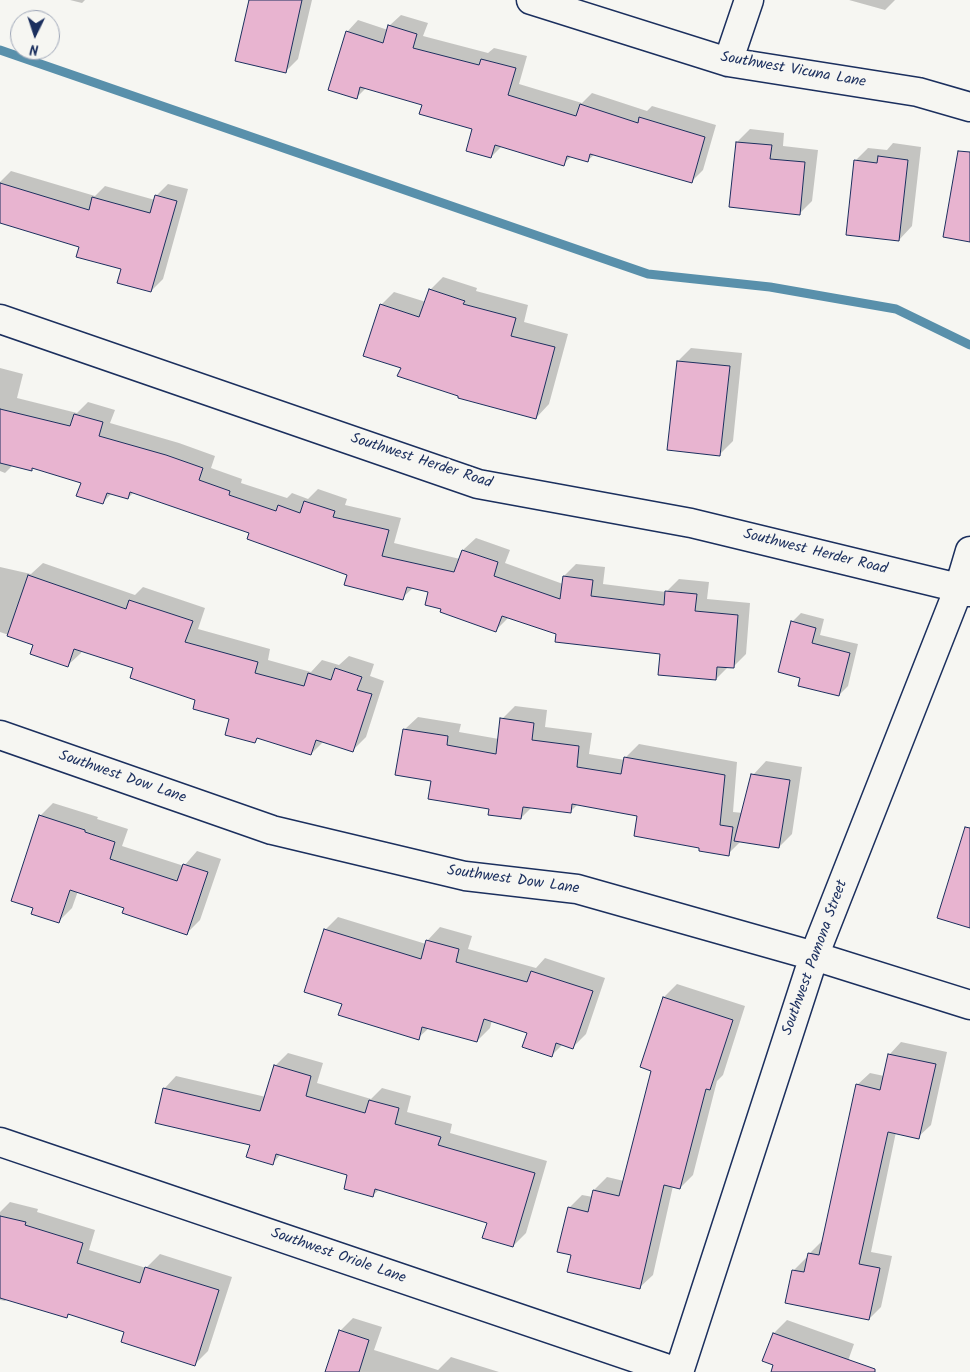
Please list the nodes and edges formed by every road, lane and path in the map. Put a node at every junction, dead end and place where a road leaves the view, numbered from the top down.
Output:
1 (531, 0) edge
2 (749, 0) edge
3 (728, 62) junction
4 (970, 107) edge
5 (0, 319) edge
6 (970, 551) edge
7 (964, 590) edge
8 (0, 735) edge
9 (814, 956) junction
10 (970, 1005) edge
11 (0, 1142) edge
12 (678, 1372) edge

1 - 3 street, Southwest Vicuna Lane
2 - 3 street
3 - 4 street, Southwest Vicuna Lane
5 - 7 street, Southwest Herder Road
6 - 7 street, Southwest Pamona Street
7 - 9 street, Southwest Pamona Street
8 - 9 street, Southwest Dow Lane
9 - 10 street, Southwest Dow Lane
9 - 12 street, Southwest Pamona Street
11 - 12 street, Southwest Oriole Lane

